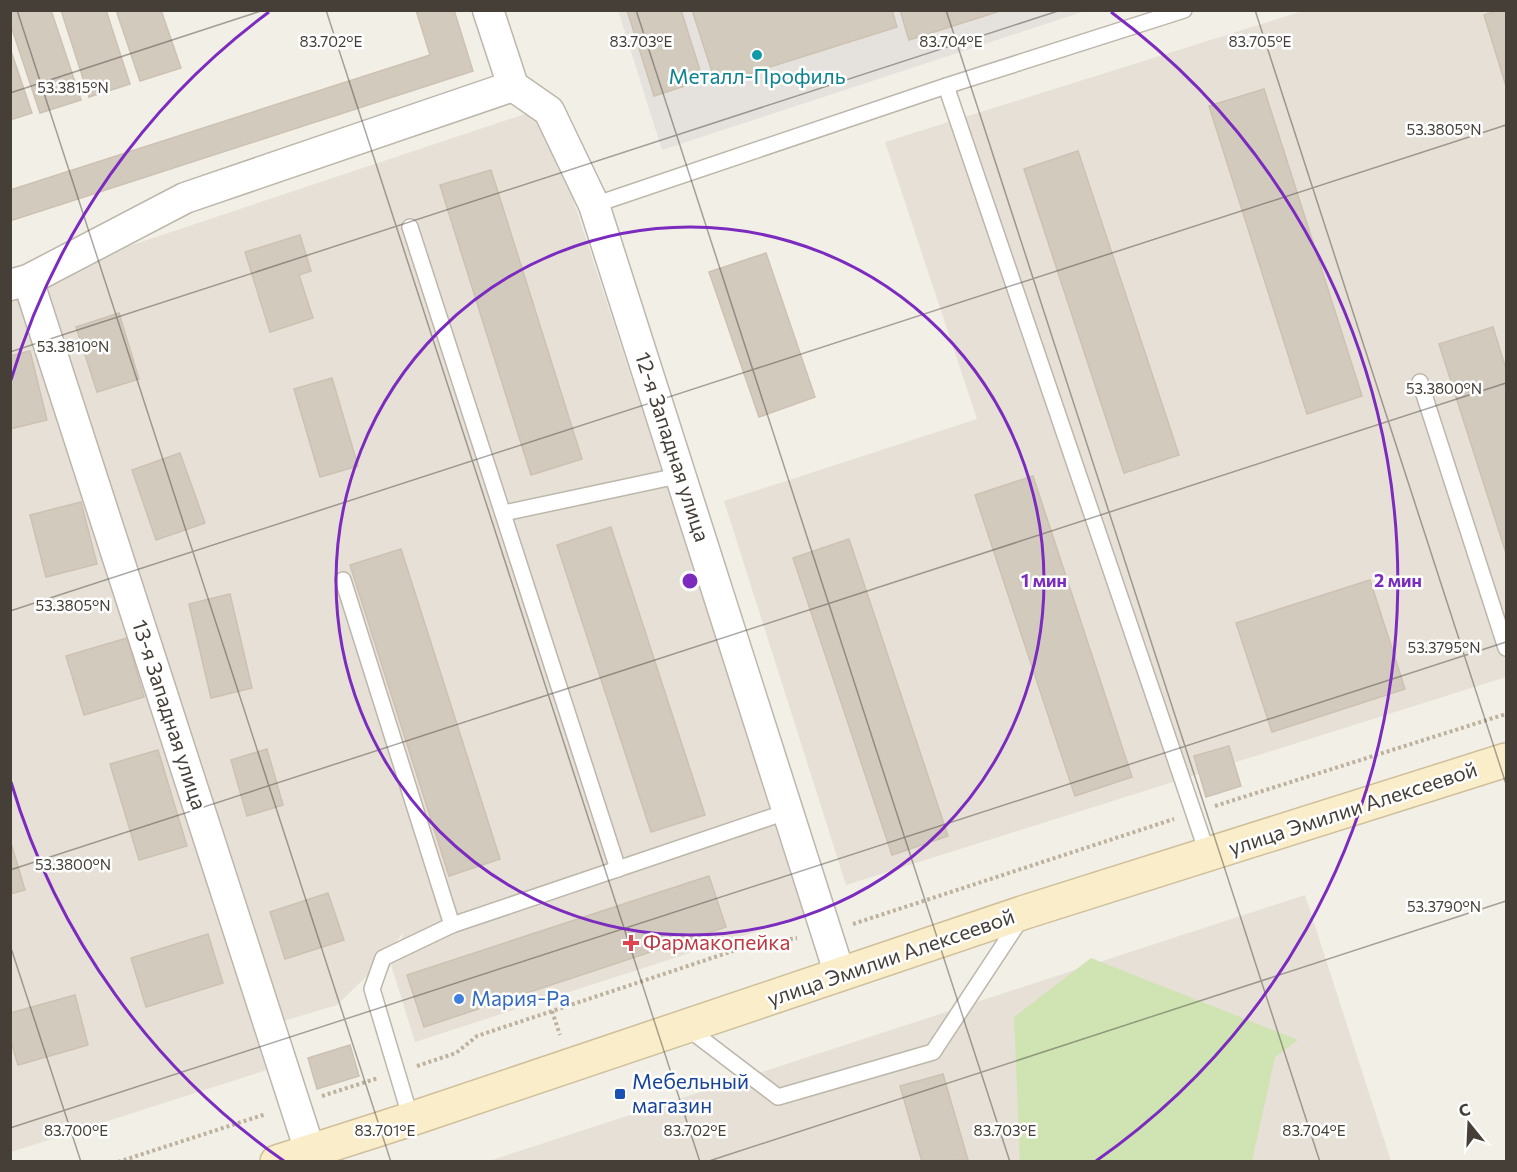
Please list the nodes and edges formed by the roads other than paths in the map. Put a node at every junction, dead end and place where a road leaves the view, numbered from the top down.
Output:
1 (488, 10) edge
2 (1184, 10) edge
3 (513, 86) junction
4 (946, 86) junction
5 (594, 205) junction
6 (410, 227) dead end
7 (19, 283) edge
8 (1420, 382) dead end
9 (682, 475) junction
10 (504, 513) junction
11 (343, 580) dead end
12 (1506, 648) edge
13 (1506, 760) edge
14 (789, 812) junction
15 (1208, 855) junction
16 (618, 869) junction
17 (1025, 912) junction
18 (452, 926) junction
19 (840, 975) junction
20 (686, 1027) junction
21 (411, 1119) junction
22 (310, 1151) junction
23 (277, 1161) edge

1 - 3 street
2 - 4 lane
3 - 5 street, 12-я Западная улица
3 - 7 street
4 - 5 lane
4 - 15 lane
5 - 9 street, 12-я Западная улица
6 - 10 lane
7 - 22 street, 13-я Западная улица
8 - 12 lane
9 - 10 lane
9 - 14 street, 12-я Западная улица
10 - 16 lane
11 - 18 lane
13 - 15 street, улица Эмилии Алексеевой
14 - 16 lane
14 - 19 street, 12-я Западная улица
15 - 17 street, улица Эмилии Алексеевой
16 - 18 lane
17 - 19 street, улица Эмилии Алексеевой
17 - 20 lane
18 - 21 lane
19 - 20 street, улица Эмилии Алексеевой
20 - 21 street, улица Эмилии Алексеевой
21 - 22 street, улица Эмилии Алексеевой
22 - 23 street, улица Эмилии Алексеевой

